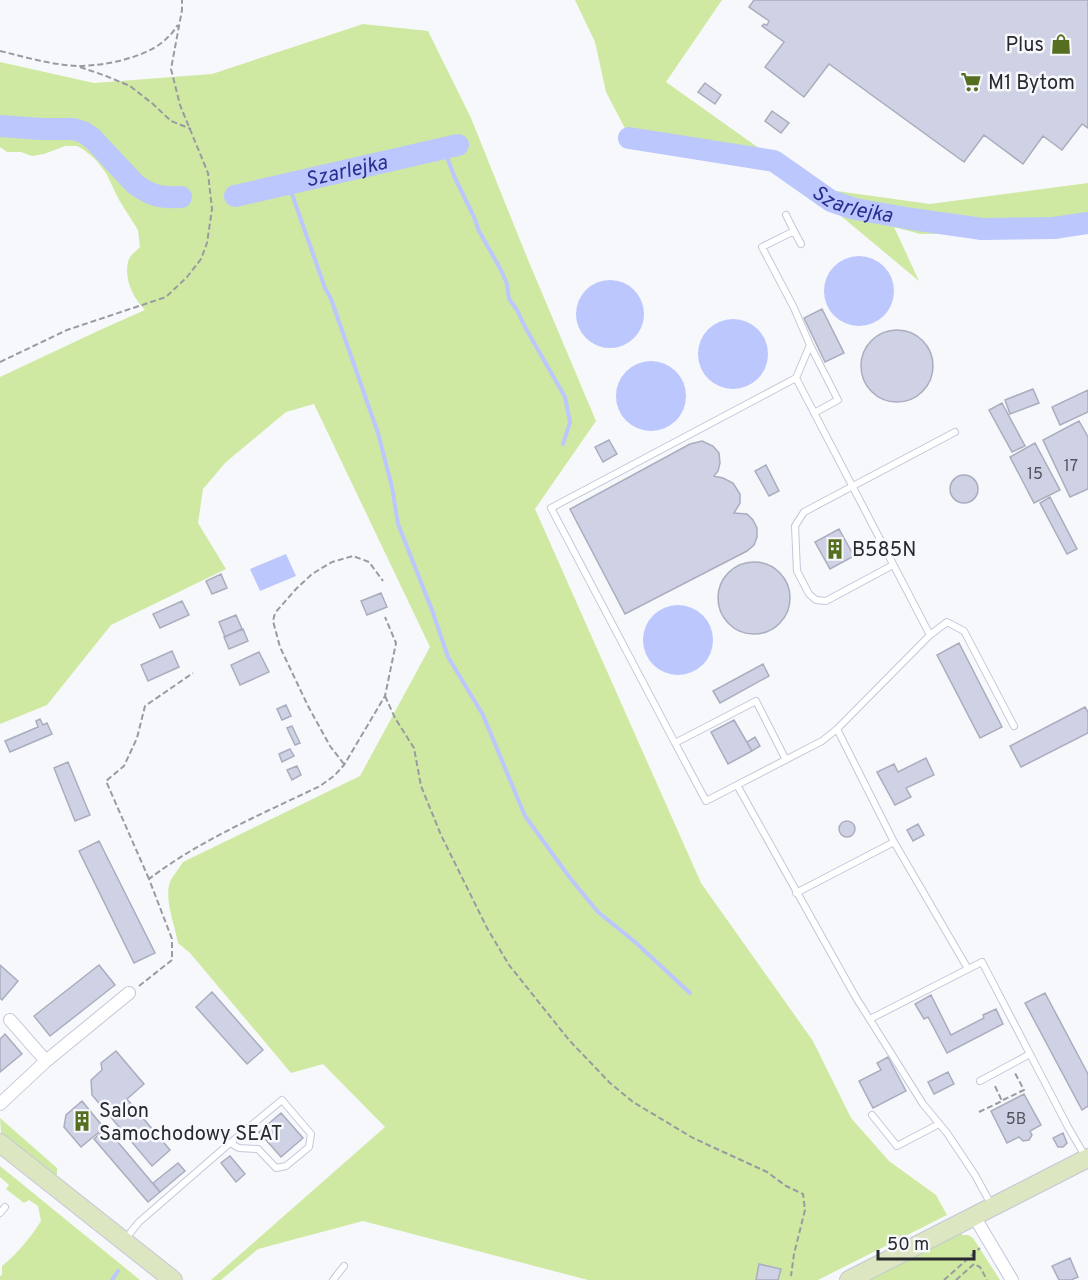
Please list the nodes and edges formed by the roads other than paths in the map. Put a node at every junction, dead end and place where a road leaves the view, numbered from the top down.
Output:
1 (786, 215) dead end
2 (794, 231) junction
3 (801, 244) dead end
4 (810, 345) junction
5 (795, 378) junction
6 (814, 413) junction
7 (955, 432) dead end
8 (852, 487) junction
9 (893, 565) junction
10 (930, 635) junction
11 (1014, 726) dead end
12 (837, 729) junction
13 (675, 743) junction
14 (786, 760) junction
15 (737, 786) junction
16 (894, 842) junction
17 (796, 893) junction
18 (968, 969) junction
19 (129, 993) road end
20 (870, 1019) junction
21 (10, 1020) dead end
22 (1030, 1054) junction
23 (46, 1061) junction
24 (980, 1081) dead end
25 (0, 1104) edge
26 (872, 1115) dead end
27 (939, 1124) junction
28 (0, 1143) edge
29 (230, 1143) junction
30 (1088, 1158) edge
31 (992, 1207) junction
32 (974, 1216) junction
33 (123, 1241) junction
34 (344, 1266) dead end
35 (174, 1280) edge
36 (333, 1280) edge
37 (849, 1280) edge
38 (1012, 1280) edge

1 - 2 lane
2 - 3 lane
2 - 4 lane
4 - 5 lane
4 - 6 lane
5 - 6 lane
5 - 13 lane
6 - 8 lane
7 - 8 lane
8 - 9 lane
8 - 9 lane
9 - 10 lane
10 - 11 lane
10 - 12 lane
12 - 14 lane
12 - 16 lane
13 - 14 lane
13 - 15 lane
14 - 15 lane
15 - 17 lane
16 - 17 lane
16 - 18 lane
17 - 20 lane
18 - 20 lane
18 - 22 lane
19 - 23 street
20 - 27 lane
21 - 23 street
22 - 24 lane
22 - 30 lane
23 - 25 street
26 - 27 lane
27 - 31 lane
28 - 33 street
29 - 29 lane
29 - 33 lane
30 - 31 street
31 - 32 street
32 - 37 street
32 - 38 street
33 - 35 street
34 - 36 lane

